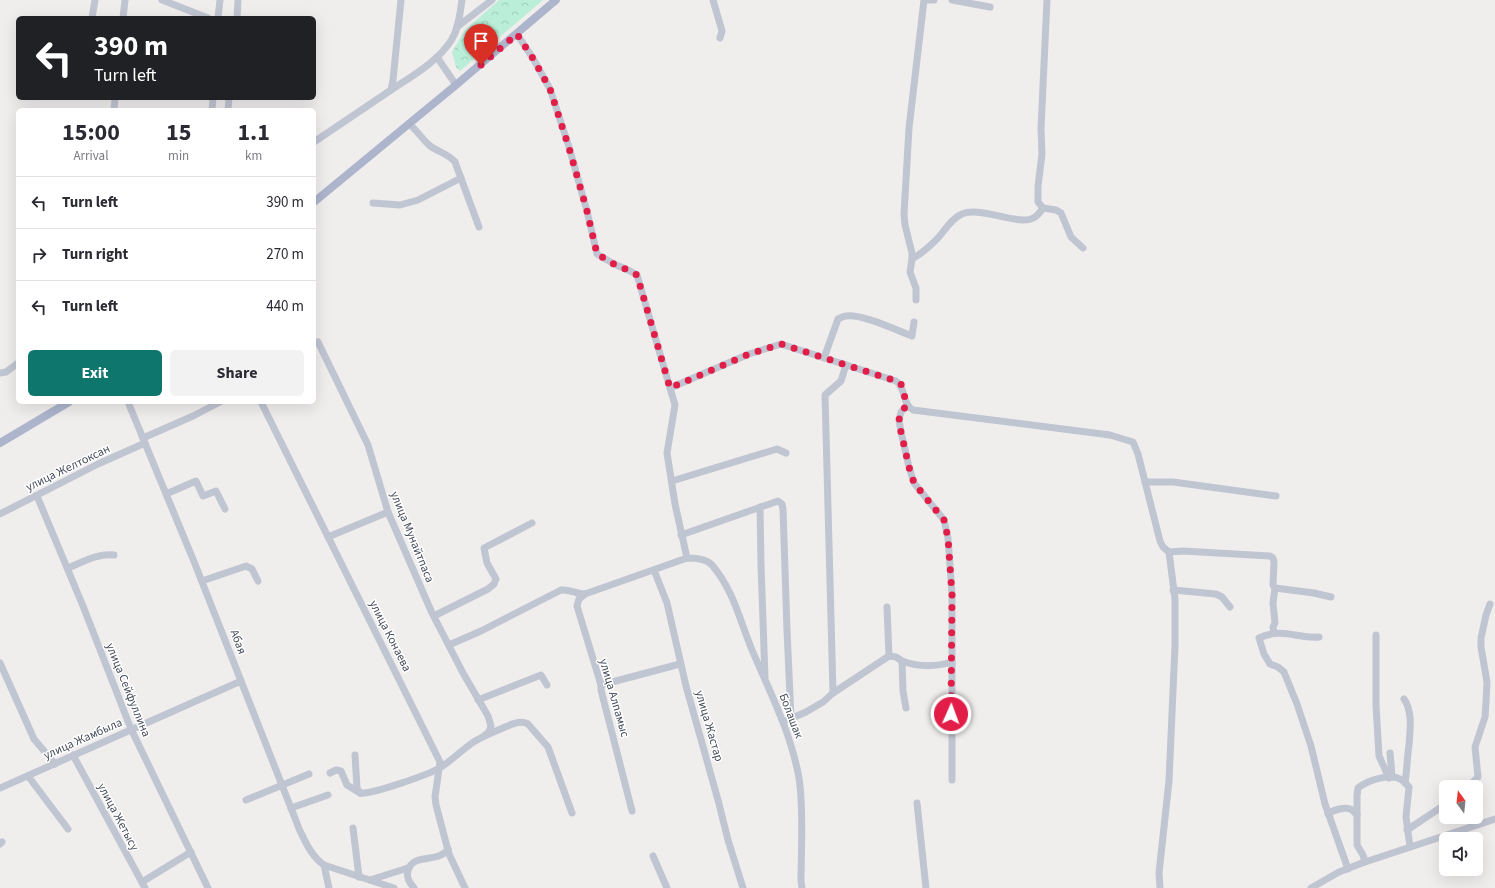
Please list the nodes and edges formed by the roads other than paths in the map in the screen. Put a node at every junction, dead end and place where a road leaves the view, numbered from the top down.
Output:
1 (95, 0) edge
2 (125, 0) edge
3 (162, 0) edge
4 (220, 0) edge
5 (238, 0) edge
6 (401, 0) edge
7 (462, 0) edge
8 (492, 0) edge
9 (556, 0) edge
10 (713, 0) edge
11 (926, 0) edge
12 (934, 0) edge
13 (952, 0) edge
14 (1047, 0) edge
15 (990, 7) dead end
16 (92, 16) edge
17 (123, 16) edge
18 (203, 16) edge
19 (218, 16) edge
20 (236, 16) edge
21 (457, 27) junction
22 (517, 34) junction
23 (720, 38) dead end
24 (437, 57) junction
25 (456, 85) junction
26 (391, 90) junction
27 (409, 124) junction
28 (316, 141) edge
29 (461, 178) junction
30 (316, 200) edge
31 (373, 203) dead end
32 (1043, 208) junction
33 (479, 227) dead end
34 (1082, 248) dead end
35 (912, 259) junction
36 (916, 300) dead end
37 (914, 322) dead end
38 (316, 343) edge
39 (824, 358) junction
40 (16, 364) edge
41 (846, 365) junction
42 (0, 373) edge
43 (670, 388) junction
44 (66, 404) edge
45 (129, 404) edge
46 (216, 404) edge
47 (262, 404) edge
48 (907, 405) junction
49 (144, 441) junction
50 (0, 443) edge
51 (786, 453) dead end
52 (672, 481) junction
53 (1145, 482) junction
54 (166, 494) junction
55 (37, 496) junction
56 (1276, 496) dead end
57 (760, 507) junction
58 (225, 510) dead end
59 (388, 512) junction
60 (0, 514) edge
61 (532, 522) dead end
62 (681, 535) junction
63 (328, 537) junction
64 (1169, 552) junction
65 (114, 555) dead end
66 (687, 558) junction
67 (68, 568) junction
68 (654, 570) junction
69 (202, 581) junction
70 (258, 581) dead end
71 (1275, 588) junction
72 (1173, 590) junction
73 (585, 594) junction
74 (1331, 597) dead end
75 (1490, 604) dead end
76 (887, 607) dead end
77 (1230, 607) dead end
78 (434, 616) junction
79 (1274, 634) junction
80 (1376, 635) dead end
81 (1319, 637) dead end
82 (449, 645) junction
83 (889, 656) junction
84 (902, 661) junction
85 (952, 662) junction
86 (0, 663) edge
87 (680, 664) junction
88 (241, 681) junction
89 (765, 682) junction
90 (547, 685) dead end
91 (601, 685) junction
92 (833, 693) junction
93 (1404, 699) dead end
94 (478, 700) junction
95 (906, 708) dead end
96 (791, 718) junction
97 (783, 722) junction
98 (131, 730) junction
99 (485, 735) junction
100 (1390, 754) dead end
101 (73, 755) junction
102 (355, 755) dead end
103 (55, 764) junction
104 (440, 768) junction
105 (330, 773) dead end
106 (309, 774) dead end
107 (28, 776) junction
108 (1391, 778) junction
109 (952, 780) dead end
110 (1475, 780) edge
111 (1405, 783) junction
112 (283, 785) junction
113 (0, 788) edge
114 (360, 793) junction
115 (328, 795) dead end
116 (246, 800) dead end
117 (916, 803) dead end
118 (291, 808) junction
119 (1439, 809) edge
120 (632, 811) dead end
121 (572, 812) dead end
122 (1328, 814) junction
123 (1357, 815) junction
124 (1495, 819) edge
125 (353, 828) dead end
126 (68, 829) dead end
127 (1407, 830) junction
128 (1410, 847) junction
129 (448, 850) junction
130 (191, 852) junction
131 (653, 856) dead end
132 (1366, 862) junction
133 (324, 865) junction
134 (408, 868) junction
135 (1348, 869) junction
136 (359, 877) junction
137 (370, 880) junction
138 (144, 885) edge
139 (208, 888) edge
140 (329, 888) edge
141 (394, 888) edge
142 (414, 888) edge
143 (465, 888) edge
144 (666, 888) edge
145 (743, 888) edge
146 (802, 888) edge
147 (926, 888) edge
148 (1160, 888) edge
149 (1311, 888) edge

1 - 16 street
2 - 17 street
3 - 18 street
4 - 19 street
5 - 20 street
6 - 26 street
7 - 21 street
8 - 21 street
9 - 22 main road
10 - 23 street
11 - 12 street
11 - 35 street
13 - 15 street
14 - 32 street
21 - 24 street
22 - 25 main road
22 - 43 street
24 - 25 street
24 - 26 street
25 - 27 main road
26 - 28 street
27 - 29 street
27 - 30 main road
29 - 31 street
29 - 33 street
32 - 34 street
32 - 35 street
35 - 36 street
37 - 39 street
38 - 59 street, улица Мунайтпаса
39 - 41 street
39 - 43 street
40 - 42 street
41 - 48 street
41 - 92 street
43 - 52 street
44 - 50 main road
45 - 49 street, Абая
46 - 49 street, улица Желтоксан
47 - 63 street, улица Конаева
48 - 53 street
48 - 85 street
49 - 54 street, Абая
49 - 55 street, улица Желтоксан
51 - 52 street
52 - 62 street
53 - 56 street
53 - 64 street
54 - 58 street
54 - 69 street, Абая
55 - 60 street, улица Желтоксан
55 - 67 street, улица Сейфуллина
57 - 62 street
57 - 89 street
57 - 96 street
59 - 63 street
59 - 78 street, улица Мунайтпаса
61 - 78 street
62 - 66 street
63 - 104 street, улица Конаева
64 - 71 street
64 - 72 street
65 - 67 street
66 - 68 street
66 - 89 street, Болашак
67 - 98 street, улица Сейфуллина
68 - 73 street
68 - 87 street, улица Жастар
69 - 70 street
69 - 88 street, Абая
71 - 74 street
71 - 79 street
72 - 77 street
72 - 148 street
73 - 82 street
73 - 91 street, улица Алпамыс
75 - 110 street
76 - 83 street
78 - 82 street, улица Мунайтпаса
79 - 81 street
79 - 122 street
80 - 108 street
82 - 94 street, улица Мунайтпаса
83 - 84 street
83 - 92 street
84 - 85 street
84 - 95 street
85 - 109 street
86 - 103 street
87 - 91 street
87 - 145 street, улица Жастар
88 - 98 street, улица Жамбыла
88 - 112 street, Абая
89 - 97 street, Болашак
90 - 94 street
91 - 120 street, улица Алпамыс
92 - 96 street
93 - 111 street
94 - 99 street, улица Мунайтпаса
96 - 97 street
97 - 146 street, Болашак
98 - 101 street, улица Жамбыла
98 - 130 street, улица Сейфуллина
99 - 104 street
99 - 121 street
100 - 108 street
101 - 103 street, улица Жамбыла
101 - 138 street, улица Жетысу
102 - 114 street
103 - 107 street, улица Жамбыла
104 - 114 street
104 - 129 street, улица Конаева
105 - 114 street
106 - 112 street
107 - 113 street, улица Жамбыла
107 - 126 street
108 - 111 street
108 - 123 street
111 - 127 street
112 - 116 street
112 - 118 street, Абая
115 - 118 street
117 - 147 street
118 - 133 street, Абая
119 - 127 street
122 - 123 street
122 - 135 street
123 - 132 street
124 - 128 street
125 - 136 street
127 - 128 street
128 - 132 street
129 - 134 street
129 - 143 street, улица Конаева
130 - 138 street
130 - 139 street, улица Сейфуллина
131 - 144 street
132 - 135 street
133 - 136 street
133 - 140 street
134 - 137 street
134 - 142 street
135 - 149 street
136 - 137 street
137 - 141 street

